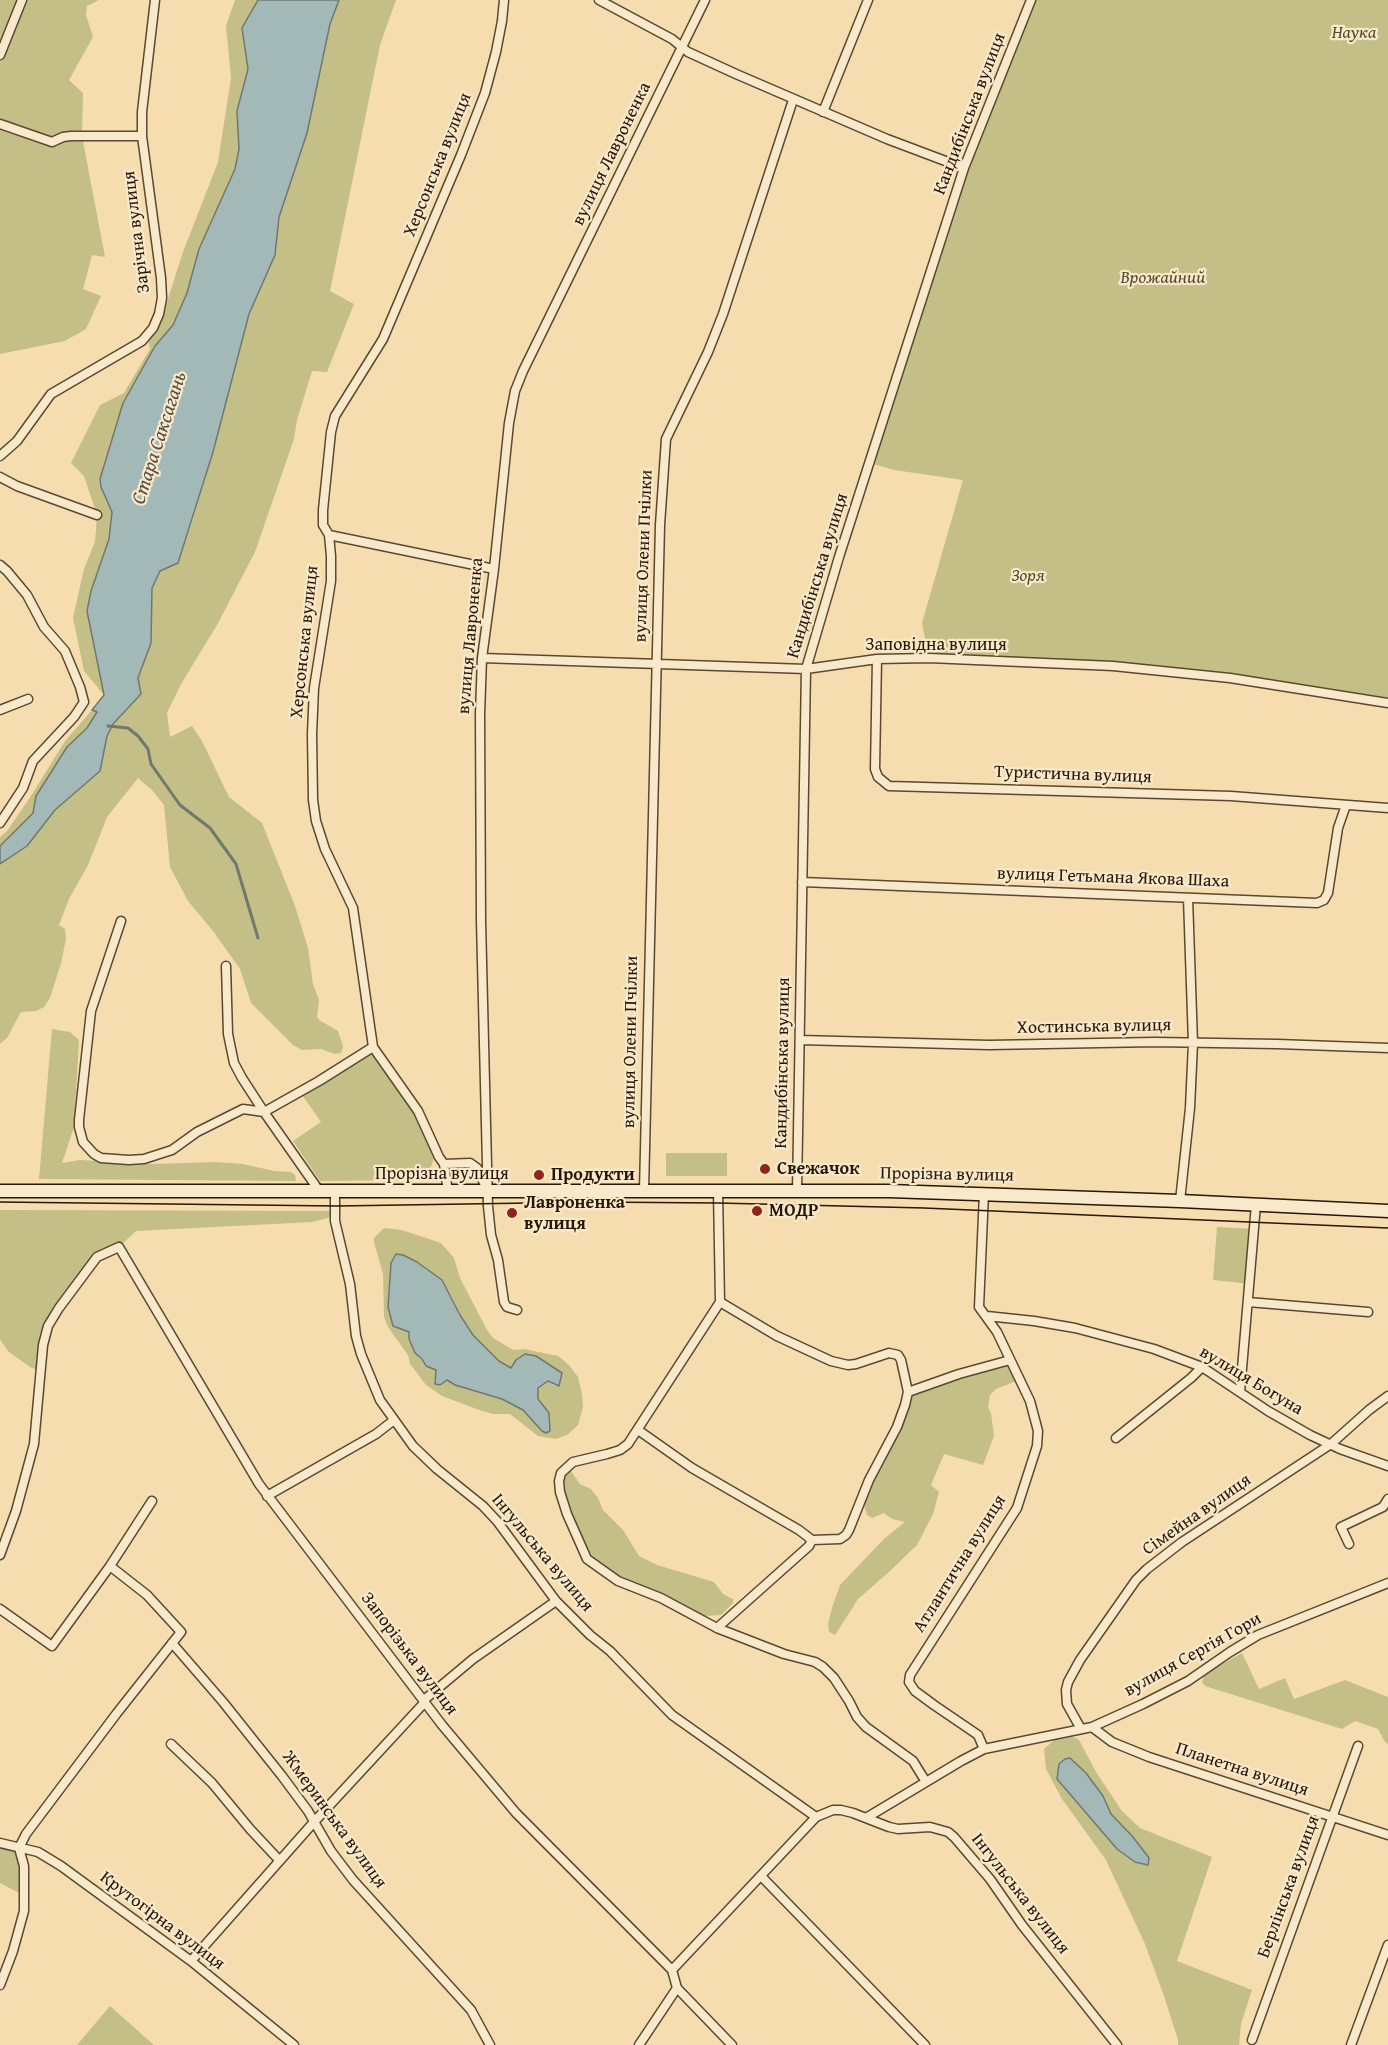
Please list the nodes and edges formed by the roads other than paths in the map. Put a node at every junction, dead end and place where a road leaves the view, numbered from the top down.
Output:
1 (22, 0) edge
2 (155, 0) edge
3 (504, 0) edge
4 (599, 0) edge
5 (705, 0) edge
6 (867, 0) edge
7 (1031, 0) edge
8 (683, 47) junction
9 (0, 55) edge
10 (793, 100) junction
11 (823, 112) junction
12 (0, 124) edge
13 (142, 136) junction
14 (963, 168) junction
15 (0, 456) edge
16 (0, 477) edge
17 (97, 514) dead end
18 (329, 535) junction
19 (0, 565) edge
20 (494, 569) junction
21 (482, 658) junction
22 (877, 659) junction
23 (656, 664) junction
24 (806, 669) junction
25 (28, 699) dead end
26 (1388, 703) edge
27 (0, 710) edge
28 (1346, 805) junction
29 (1388, 808) edge
30 (0, 823) edge
31 (802, 882) junction
32 (1188, 898) junction
33 (121, 921) dead end
34 (226, 966) dead end
35 (800, 1040) junction
36 (1193, 1043) junction
37 (373, 1047) junction
38 (1388, 1048) edge
39 (264, 1112) junction
40 (444, 1164) junction
41 (0, 1191) edge
42 (644, 1191) junction
43 (717, 1191) junction
44 (797, 1191) junction
45 (320, 1192) junction
46 (335, 1192) junction
47 (448, 1192) junction
48 (487, 1192) junction
49 (984, 1193) junction
50 (1180, 1201) junction
51 (1256, 1204) junction
52 (1388, 1211) edge
53 (720, 1302) junction
54 (1248, 1302) junction
55 (518, 1310) dead end
56 (1368, 1312) dead end
57 (987, 1316) junction
58 (1010, 1360) junction
59 (1202, 1367) junction
60 (908, 1392) junction
61 (1240, 1392) junction
62 (1388, 1396) edge
63 (394, 1420) junction
64 (638, 1430) junction
65 (1116, 1438) dead end
66 (1330, 1444) junction
67 (1388, 1466) edge
68 (267, 1496) junction
69 (1388, 1499) edge
70 (152, 1500) dead end
71 (812, 1540) junction
72 (1349, 1544) dead end
73 (0, 1555) edge
74 (110, 1566) junction
75 (1388, 1583) edge
76 (556, 1601) junction
77 (0, 1609) edge
78 (717, 1628) junction
79 (172, 1643) junction
80 (425, 1701) junction
81 (1092, 1727) junction
82 (1081, 1729) junction
83 (171, 1744) dead end
84 (1358, 1746) dead end
85 (984, 1749) junction
86 (926, 1782) junction
87 (1331, 1816) junction
88 (816, 1817) junction
89 (866, 1818) junction
90 (314, 1822) junction
91 (1388, 1835) edge
92 (0, 1843) edge
93 (20, 1848) junction
94 (279, 1860) junction
95 (761, 1876) junction
96 (1388, 1945) edge
97 (191, 1961) junction
98 (672, 1970) junction
99 (0, 1985) edge
100 (677, 1988) junction
101 (1252, 2040) dead end
102 (294, 2045) edge
103 (490, 2045) edge
104 (639, 2045) edge
105 (732, 2045) edge
106 (926, 2045) edge
107 (1117, 2045) edge
108 (1352, 2045) edge

1 - 9 street
2 - 13 street, Зарічна вулиця
3 - 18 street, Херсонська вулиця
4 - 8 street
5 - 8 street, вулиця Лавроненка
6 - 11 street
7 - 14 street, Кандибінська вулиця
8 - 10 street
8 - 20 street, вулиця Лавроненка
10 - 11 street
10 - 23 street, вулиця Олени Пчілки
11 - 14 street
12 - 13 street
13 - 15 street, Зарічна вулиця
14 - 24 street, Кандибінська вулиця
16 - 17 street
18 - 20 street
18 - 37 street, Херсонська вулиця
19 - 30 street
20 - 21 street, вулиця Лавроненка
21 - 23 street, Заповідна вулиця
21 - 48 street, вулиця Лавроненка
22 - 24 street, Заповідна вулиця
22 - 26 street, Заповідна вулиця
22 - 28 street, Туристична вулиця
23 - 24 street, Заповідна вулиця
23 - 42 street, вулиця Олени Пчілки
24 - 31 street, Кандибінська вулиця
25 - 27 street
28 - 29 street, Туристична вулиця
28 - 32 street, вулиця Гетьмана Якова Шаха
31 - 32 street, вулиця Гетьмана Якова Шаха
31 - 35 street, Кандибінська вулиця
32 - 36 street
33 - 39 street
34 - 39 street
35 - 36 street, Хостинська вулиця
35 - 44 street, Кандибінська вулиця
36 - 38 street, Хостинська вулиця
36 - 50 street
37 - 39 street
37 - 40 street, Херсонська вулиця
39 - 45 street
40 - 47 street, Херсонська вулиця
40 - 48 street
41 - 45 main road, Прорізна вулиця
42 - 43 main road, Прорізна вулиця
42 - 48 main road, Прорізна вулиця
43 - 44 main road, Прорізна вулиця
43 - 53 street
44 - 49 main road, Прорізна вулиця
45 - 46 main road, Прорізна вулиця
46 - 47 main road, Прорізна вулиця
46 - 63 street, Інгульська вулиця
47 - 48 main road, Прорізна вулиця
48 - 55 street, вулиця Лавроненка
49 - 50 main road, Прорізна вулиця
49 - 57 street, Атлантична вулиця
50 - 51 main road, Прорізна вулиця
51 - 52 main road, Прорізна вулиця
51 - 54 street
53 - 60 street
53 - 64 street
54 - 56 street
54 - 61 street
57 - 58 street, Атлантична вулиця
57 - 59 street, вулиця Богуна
58 - 60 street
58 - 85 street, Атлантична вулиця
59 - 61 street, вулиця Богуна
59 - 65 street
60 - 71 street
61 - 66 street, вулиця Богуна
62 - 66 street, Сімейна вулиця
63 - 68 street
63 - 76 street, Інгульська вулиця
64 - 71 street
64 - 78 street
66 - 67 street, вулиця Богуна
66 - 82 street, Сімейна вулиця
68 - 73 street, Запорізька вулиця
68 - 80 street, Запорізька вулиця
69 - 72 street
70 - 74 street
71 - 78 street
74 - 77 street
74 - 79 street
75 - 81 street, вулиця Сергія Гори
76 - 80 street
76 - 88 street, Інгульська вулиця
78 - 86 street
79 - 90 street, Жмеринська вулиця
79 - 93 street
80 - 90 street
80 - 98 street, Запорізька вулиця
81 - 82 street, вулиця Сергія Гори
81 - 87 street, Планетна вулиця
82 - 85 street
83 - 94 street
84 - 87 street, Берлінська вулиця
85 - 86 street
86 - 89 street
87 - 91 street, Планетна вулиця
87 - 101 street, Берлінська вулиця
88 - 89 street, Інгульська вулиця
88 - 95 street
89 - 107 street, Інгульська вулиця
90 - 94 street
90 - 103 street, Жмеринська вулиця
92 - 93 street, Крутогірна вулиця
93 - 97 street, Крутогірна вулиця
93 - 99 street
94 - 97 street
95 - 98 street
95 - 106 street
96 - 108 street
97 - 102 street, Крутогірна вулиця
98 - 100 street, Запорізька вулиця
100 - 104 street
100 - 105 street, Запорізька вулиця

